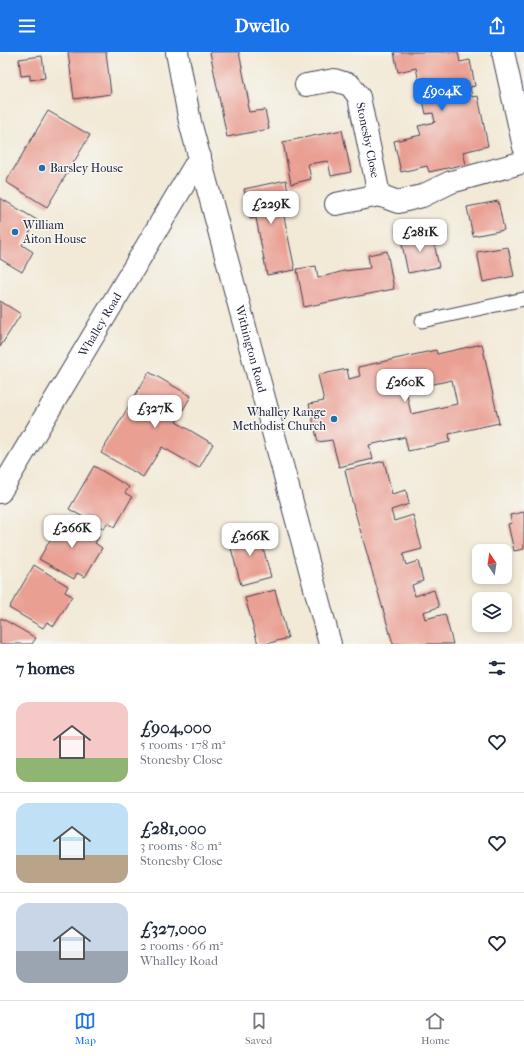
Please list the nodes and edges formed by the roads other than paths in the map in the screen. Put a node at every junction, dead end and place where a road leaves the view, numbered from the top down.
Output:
1 (177, 52) edge
2 (503, 52) edge
3 (516, 73) edge
4 (306, 85) dead end
5 (524, 147) edge
6 (200, 157) junction
7 (524, 162) edge
8 (379, 195) junction
9 (336, 204) dead end
10 (524, 299) edge
11 (422, 321) dead end
12 (0, 492) edge
13 (330, 644) edge

1 - 6 street, Withington Road
2 - 3 street
3 - 5 street
4 - 8 street, Stonesby Close
6 - 12 street, Whalley Road
6 - 13 street, Withington Road
7 - 8 street, Stonesby Close
8 - 9 street, Stonesby Close
10 - 11 lane

